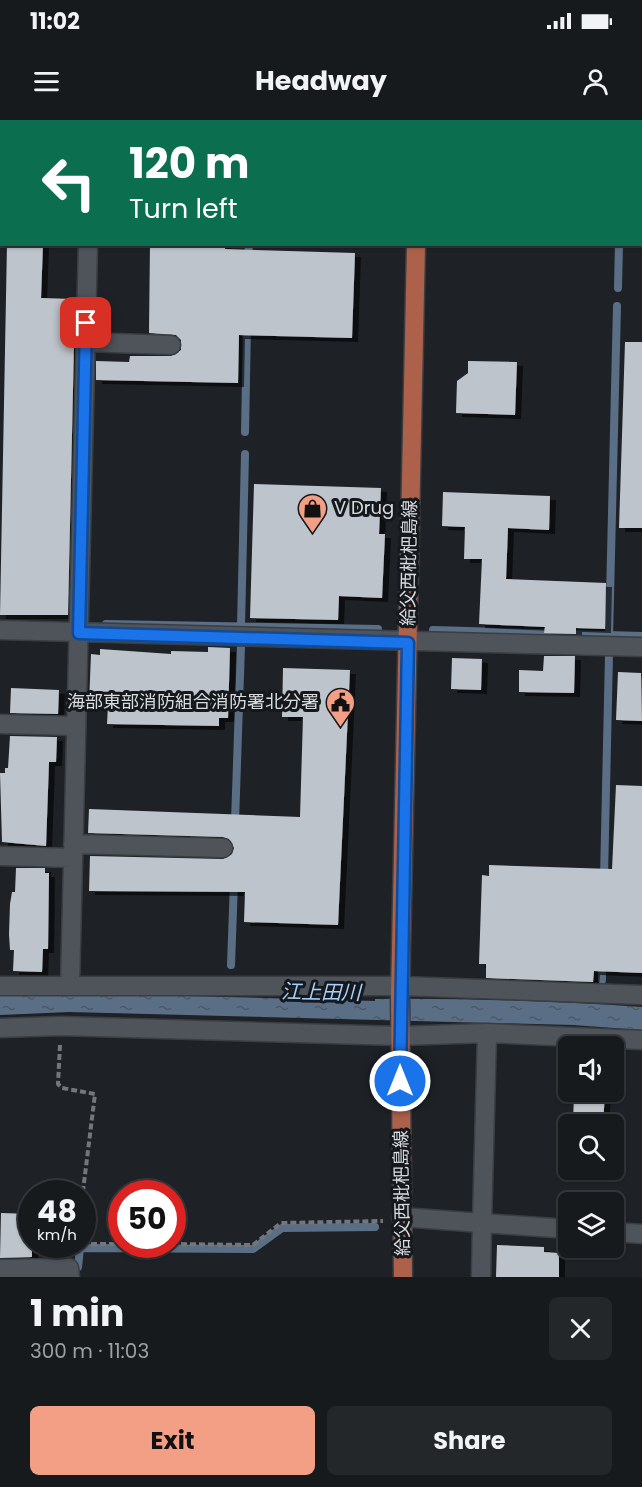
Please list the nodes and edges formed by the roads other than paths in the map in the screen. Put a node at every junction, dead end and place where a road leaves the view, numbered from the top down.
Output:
1 (88, 246) edge
2 (416, 246) edge
3 (86, 342) junction
4 (171, 345) dead end
5 (0, 630) edge
6 (79, 633) junction
7 (408, 643) junction
8 (642, 647) edge
9 (0, 724) edge
10 (76, 726) junction
11 (224, 848) dead end
12 (73, 851) junction
13 (0, 856) edge
14 (0, 986) edge
15 (70, 986) junction
16 (401, 991) junction
17 (642, 995) edge
18 (0, 1028) edge
19 (400, 1033) junction
20 (487, 1033) junction
21 (642, 1040) edge
22 (401, 1219) junction
23 (482, 1223) junction
24 (558, 1228) edge
25 (624, 1233) edge
26 (642, 1234) edge
27 (0, 1269) edge
28 (70, 1277) edge
29 (403, 1277) edge
30 (481, 1277) edge

1 - 3 street
2 - 7 main road, 給父西枇杷島線
3 - 4 street
3 - 6 street
5 - 6 street
6 - 7 street
6 - 10 street
7 - 8 street
7 - 16 main road, 給父西枇杷島線
9 - 10 street
10 - 12 street
11 - 12 street
12 - 13 street
12 - 15 street
14 - 15 street
15 - 16 street
16 - 17 street
16 - 19 main road, 給父西枇杷島線
18 - 19 street
19 - 20 street
19 - 22 main road, 給父西枇杷島線
20 - 21 street
20 - 23 street
22 - 23 street
22 - 29 main road, 給父西枇杷島線
23 - 24 street
23 - 30 street
25 - 26 street
27 - 28 street

